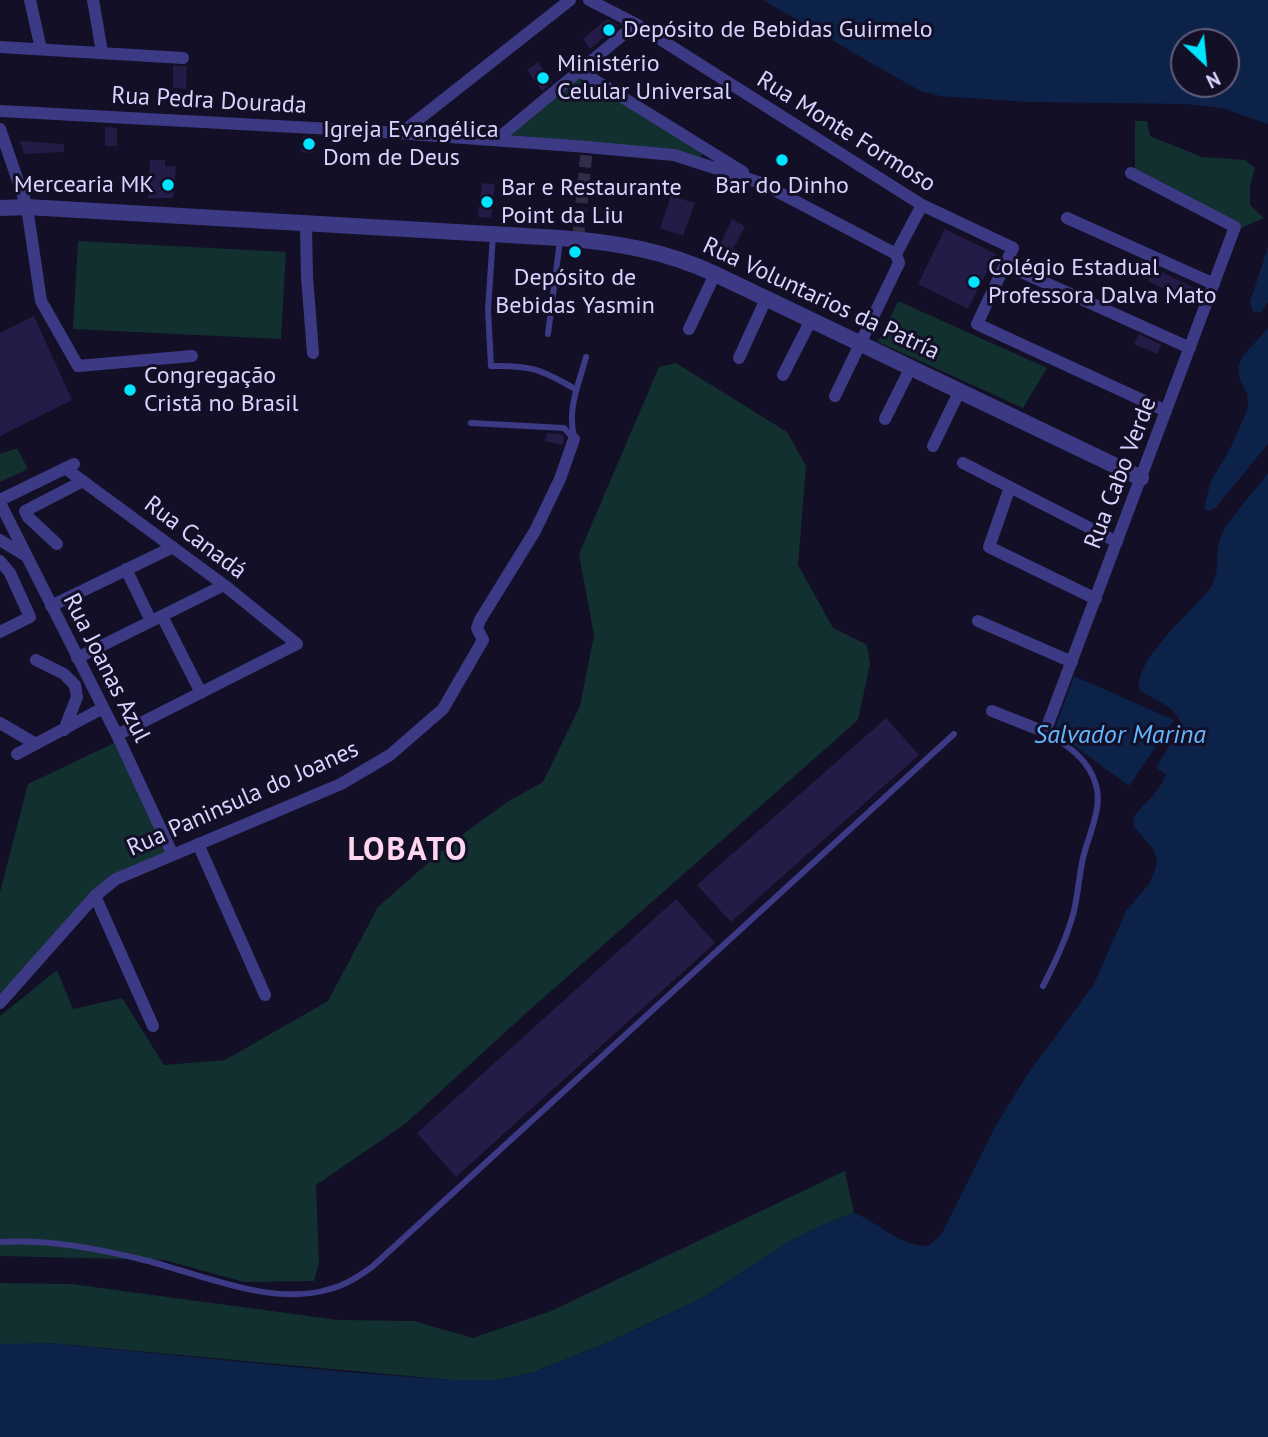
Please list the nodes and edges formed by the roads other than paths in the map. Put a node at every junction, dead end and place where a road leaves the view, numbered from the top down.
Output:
1 (30, 0) edge
2 (93, 0) edge
3 (570, 0) edge
4 (589, 0) edge
5 (636, 24) junction
6 (0, 47) edge
7 (41, 49) junction
8 (102, 52) junction
9 (183, 58) dead end
10 (580, 71) junction
11 (0, 111) edge
12 (0, 128) edge
13 (400, 134) junction
14 (496, 140) junction
15 (1131, 173) dead end
16 (761, 183) junction
17 (922, 205) junction
18 (0, 208) edge
19 (27, 208) junction
20 (1067, 218) dead end
21 (306, 224) junction
22 (493, 234) junction
23 (561, 238) junction
24 (896, 254) junction
25 (1006, 265) junction
26 (715, 274) junction
27 (1214, 284) junction
28 (766, 299) junction
29 (811, 320) junction
30 (689, 329) dead end
31 (548, 334) dead end
32 (861, 343) junction
33 (1190, 348) junction
34 (313, 353) dead end
35 (192, 356) dead end
36 (586, 357) dead end
37 (739, 358) dead end
38 (911, 367) junction
39 (783, 375) dead end
40 (575, 389) junction
41 (960, 390) junction
42 (835, 396) dead end
43 (1166, 411) junction
44 (885, 419) dead end
45 (471, 423) dead end
46 (575, 439) junction
47 (933, 446) dead end
48 (963, 463) dead end
49 (1141, 478) junction
50 (83, 481) junction
51 (1010, 487) junction
52 (0, 501) edge
53 (0, 540) edge
54 (1117, 542) junction
55 (57, 544) dead end
56 (173, 547) junction
57 (26, 556) junction
58 (0, 561) edge
59 (126, 569) junction
60 (223, 585) junction
61 (1096, 599) junction
62 (51, 606) junction
63 (157, 618) junction
64 (978, 621) dead end
65 (0, 632) edge
66 (78, 658) junction
67 (36, 660) dead end
68 (1072, 662) junction
69 (201, 693) junction
70 (103, 708) junction
71 (992, 711) dead end
72 (0, 723) edge
73 (64, 730) junction
74 (1045, 732) junction
75 (954, 734) dead end
76 (117, 735) junction
77 (36, 744) junction
78 (17, 754) dead end
79 (198, 844) junction
80 (172, 853) junction
81 (95, 895) junction
82 (1043, 986) dead end
83 (265, 995) dead end
84 (0, 1003) edge
85 (152, 1026) dead end
86 (0, 1242) edge

1 - 7 street
2 - 8 street
3 - 13 street
4 - 5 street, Rua Monte Formoso
5 - 10 street
5 - 17 street, Rua Monte Formoso
6 - 7 street
7 - 8 street
8 - 9 street
10 - 14 street
10 - 16 street
11 - 13 street, Rua Pedra Dourada
12 - 19 street
13 - 14 street, Rua Pedra Dourada
14 - 16 street, Rua Pedra Dourada
15 - 27 street, Rua Cabo Verde
16 - 24 street, Rua Pedra Dourada
17 - 24 street
17 - 25 street, Rua Monte Formoso
18 - 19 street, Rua Voluntarios da Patría
19 - 21 street, Rua Voluntarios da Patría
19 - 35 street
20 - 27 street
21 - 22 street, Rua Voluntarios da Patría
21 - 34 street
22 - 23 street, Rua Voluntarios da Patría
22 - 40 lane
23 - 26 street, Rua Voluntarios da Patría
23 - 31 lane
24 - 32 street
25 - 33 street
25 - 43 street
26 - 28 street, Rua Voluntarios da Patría
26 - 30 street
27 - 33 street, Rua Cabo Verde
28 - 29 street, Rua Voluntarios da Patría
28 - 37 street
29 - 32 street, Rua Voluntarios da Patría
29 - 39 street
32 - 38 street, Rua Voluntarios da Patría
32 - 42 street
33 - 43 street, Rua Cabo Verde
36 - 40 lane
38 - 41 street, Rua Voluntarios da Patría
38 - 44 street
40 - 46 lane
41 - 47 street
41 - 49 street, Rua Voluntarios da Patría
43 - 49 street, Rua Cabo Verde
45 - 46 lane
46 - 79 street, Rua Paninsula do Joanes
48 - 51 street
49 - 54 street, Rua Cabo Verde
50 - 52 street, Rua Canadá
50 - 55 street
50 - 56 street, Rua Canadá
51 - 54 street
51 - 61 street
52 - 57 street, Rua Joanas Azul
53 - 57 street
54 - 61 street, Rua Cabo Verde
56 - 59 street
56 - 60 street, Rua Canadá
57 - 62 street, Rua Joanas Azul
58 - 65 street, Rua Joanas Azul
59 - 62 street
59 - 63 street
60 - 63 street
60 - 69 street, Rua Canadá
61 - 68 street, Rua Cabo Verde
62 - 66 street, Rua Joanas Azul
63 - 66 street
63 - 69 street
64 - 68 street
66 - 70 street, Rua Joanas Azul
67 - 73 street
68 - 74 street, Rua Cabo Verde
69 - 76 street
70 - 73 street
70 - 76 street, Rua Joanas Azul
71 - 74 street
72 - 77 street
73 - 77 street
74 - 82 lane
75 - 86 lane
76 - 80 street, Rua Joanas Azul
77 - 78 street
79 - 80 street, Rua Paninsula do Joanes
79 - 83 street
80 - 81 street, Rua Paninsula do Joanes
81 - 84 street, Rua Paninsula do Joanes
81 - 85 street

